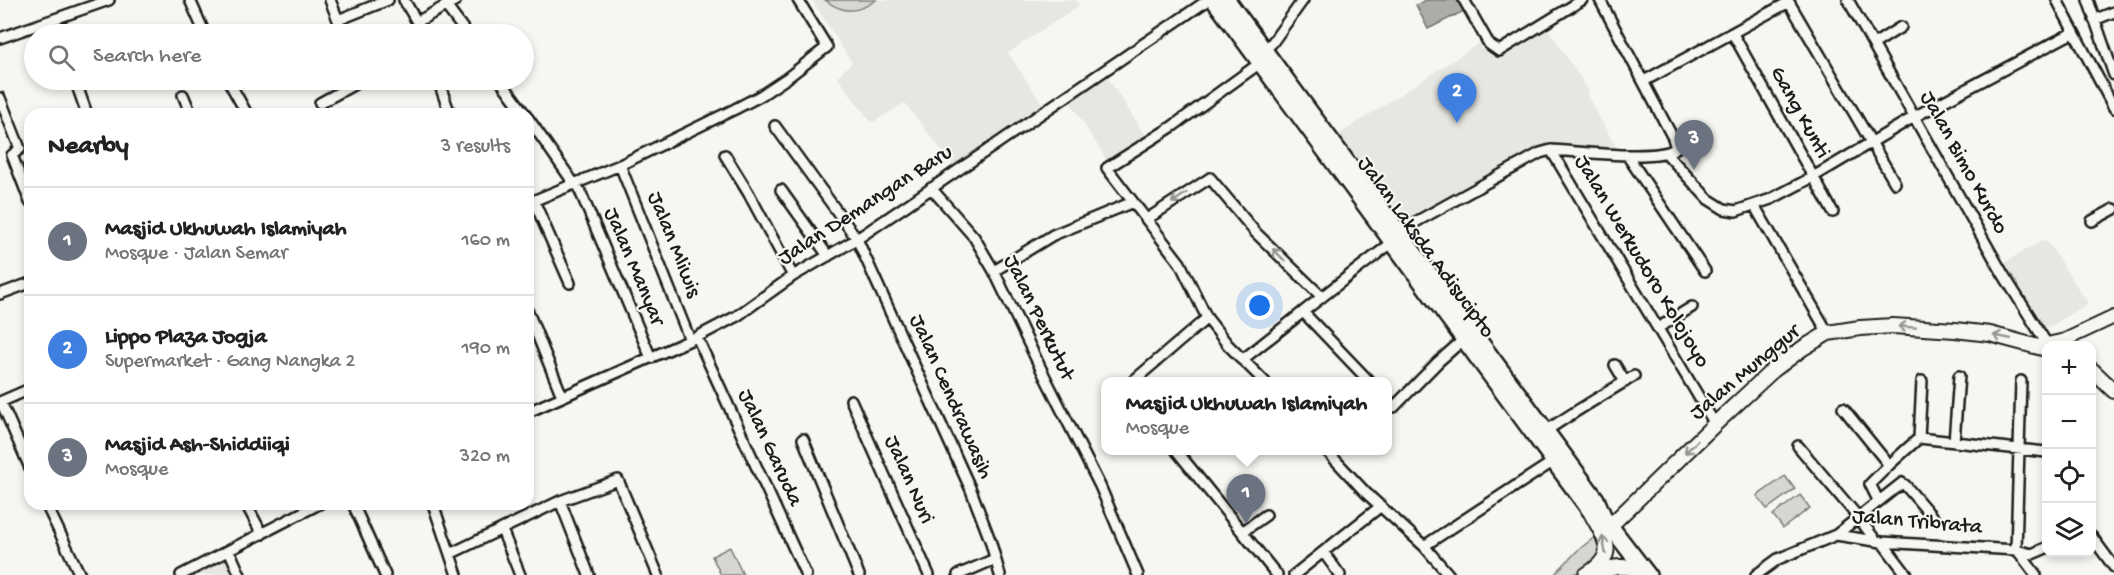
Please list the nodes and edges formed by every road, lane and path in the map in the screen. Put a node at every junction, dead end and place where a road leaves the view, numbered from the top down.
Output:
1 (109, 0) edge
2 (190, 0) edge
3 (330, 0) edge
4 (388, 0) edge
5 (404, 0) edge
6 (456, 0) edge
7 (798, 0) edge
8 (1208, 0) edge
9 (1214, 0) edge
10 (1227, 0) edge
11 (1303, 0) edge
12 (1464, 0) edge
13 (1582, 0) edge
14 (1600, 0) edge
15 (1789, 0) edge
16 (1848, 0) edge
17 (2057, 0) edge
18 (2088, 0) edge
19 (446, 6) junction
20 (2114, 12) edge
21 (2094, 20) junction
22 (417, 22) joint
23 (42, 24) edge
24 (201, 24) edge
25 (460, 24) edge
26 (1901, 27) dead end
27 (24, 30) edge
28 (2074, 32) junction
29 (1732, 34) junction
30 (0, 39) edge
31 (1874, 44) junction
32 (1262, 56) junction
33 (2114, 75) edge
34 (1644, 81) junction
35 (79, 90) edge
36 (234, 90) edge
37 (344, 90) edge
38 (442, 90) edge
39 (507, 90) edge
40 (183, 94) dead end
41 (0, 98) edge
42 (320, 103) dead end
43 (85, 108) edge
44 (189, 108) edge
45 (244, 108) edge
46 (448, 108) edge
47 (521, 108) edge
48 (2114, 108) edge
49 (1914, 117) junction
50 (534, 126) edge
51 (775, 126) dead end
52 (1871, 142) junction
53 (1551, 150) junction
54 (1666, 153) junction
55 (725, 155) dead end
56 (1627, 155) junction
57 (621, 165) junction
58 (1813, 177) junction
59 (1895, 183) dead end
60 (24, 186) edge
61 (578, 188) junction
62 (932, 189) junction
63 (781, 190) dead end
64 (534, 201) edge
65 (1133, 202) junction
66 (1754, 205) junction
67 (534, 208) edge
68 (2114, 209) edge
69 (1833, 212) dead end
70 (1147, 219) junction
71 (2092, 221) dead end
72 (1396, 238) junction
73 (857, 239) junction
74 (828, 256) junction
75 (994, 271) junction
76 (1705, 271) dead end
77 (794, 276) junction
78 (570, 283) dead end
79 (24, 286) edge
80 (0, 294) edge
81 (1321, 296) junction
82 (1692, 307) dead end
83 (1303, 312) junction
84 (1207, 318) junction
85 (2114, 318) edge
86 (534, 327) edge
87 (1658, 328) junction
88 (1828, 333) junction
89 (694, 339) junction
90 (1464, 339) junction
91 (2062, 341) edge
92 (2042, 342) edge
93 (2042, 346) edge
94 (651, 358) junction
95 (1242, 360) junction
96 (1615, 365) dead end
97 (1498, 375) junction
98 (2096, 375) edge
99 (1634, 376) dead end
100 (1959, 376) dead end
101 (1137, 377) edge
102 (1260, 377) edge
103 (1366, 377) edge
104 (1922, 381) dead end
105 (2021, 381) dead end
106 (1625, 382) junction
107 (2114, 391) edge
108 (24, 392) edge
109 (562, 396) junction
110 (851, 400) dead end
111 (0, 402) edge
112 (1392, 405) edge
113 (1843, 408) dead end
114 (534, 409) edge
115 (1715, 424) junction
116 (1546, 431) junction
117 (1919, 438) junction
118 (803, 439) dead end
119 (1954, 442) junction
120 (1798, 446) dead end
121 (2020, 450) junction
122 (2042, 453) edge
123 (24, 455) edge
124 (1180, 455) edge
125 (1330, 455) edge
126 (1554, 461) junction
127 (1889, 465) junction
128 (1878, 500) junction
129 (560, 501) junction
130 (1381, 506) junction
131 (1589, 509) junction
132 (49, 510) edge
133 (249, 510) edge
134 (305, 510) edge
135 (356, 510) edge
136 (435, 510) edge
137 (1266, 515) dead end
138 (1858, 517) junction
139 (1934, 519) dead end
140 (1611, 527) junction
141 (502, 530) junction
142 (1242, 532) junction
143 (262, 534) junction
144 (1836, 535) junction
145 (1879, 542) junction
146 (2096, 544) edge
147 (1424, 546) junction
148 (229, 550) junction
149 (2042, 550) edge
150 (2017, 551) junction
151 (1324, 552) junction
152 (450, 554) junction
153 (995, 559) junction
154 (1617, 566) junction
155 (2114, 567) edge
156 (1647, 574) edge
157 (80, 575) edge
158 (181, 575) edge
159 (240, 575) edge
160 (385, 575) edge
161 (457, 575) edge
162 (520, 575) edge
163 (589, 575) edge
164 (658, 575) edge
165 (806, 575) edge
166 (859, 575) edge
167 (929, 575) edge
168 (958, 575) edge
169 (1000, 575) edge
170 (1138, 575) edge
171 (1277, 575) edge
172 (1294, 575) edge
173 (1340, 575) edge
174 (1449, 575) edge
175 (1586, 575) edge
176 (1605, 575) edge
177 (1756, 575) edge
178 (1907, 575) edge
179 (2036, 575) edge

1 - 23 street
2 - 24 street
3 - 4 street
5 - 22 street
6 - 19 street
7 - 57 street
8 - 62 street, Jalan Demangan Baru
9 - 32 main road, Jalan Laksda Adisucipto
10 - 32 main road, Jalan Laksda Adisucipto
11 - 32 street
12 - 13 street
14 - 34 street
15 - 29 street
15 - 52 street
16 - 31 street, Jalan Bimo Kurdo
17 - 28 street
18 - 21 street
19 - 22 street
19 - 25 street
20 - 21 street
21 - 33 street
26 - 31 street
27 - 30 street
28 - 48 street
28 - 49 street
29 - 34 street
29 - 58 street, Gang Kunti
31 - 49 street, Jalan Bimo Kurdo
32 - 65 street
32 - 72 main road, Jalan Laksda Adisucipto
34 - 54 street
35 - 43 street
36 - 45 street
37 - 42 street
38 - 46 street
39 - 47 street
40 - 44 street
41 - 60 street
49 - 52 street
49 - 92 street, Jalan Bimo Kurdo
50 - 61 street, Jalan Manyar
51 - 73 street, Jalan Cendrawasih
52 - 58 street
52 - 59 street
53 - 56 street
53 - 72 street
53 - 87 street, Jalan Werkudoro Kolojoyo
54 - 56 street
54 - 66 street
55 - 77 street
56 - 76 street
57 - 61 street
57 - 89 street, Jalan Mliwis
58 - 66 street
58 - 69 street, Gang Kunti
61 - 64 street
61 - 94 street, Jalan Manyar
62 - 73 street, Jalan Demangan Baru
62 - 75 street, Jalan Perkutut
63 - 74 street
65 - 70 street
65 - 75 street
66 - 88 street
67 - 78 street
68 - 71 street
81 -> 70 street
70 - 84 street
72 - 81 street
72 - 90 main road, Jalan Laksda Adisucipto
72 - 97 main road, Jalan Laksda Adisucipto
73 - 74 street, Jalan Demangan Baru
73 - 153 street, Jalan Cendrawasih
74 - 77 street, Jalan Demangan Baru
75 - 170 street, Jalan Perkutut
77 - 89 street, Jalan Demangan Baru
79 - 80 street
81 - 83 street
82 - 87 street
83 - 95 street
83 - 103 street
84 - 95 street
84 - 101 street
85 - 91 street
86 - 109 street
87 - 115 street, Jalan Werkudoro Kolojoyo
93 -> 88 main road, Jalan Munggur
88 - 115 main road, Jalan Munggur
89 - 94 street, Jalan Demangan Baru
89 - 165 street, Jalan Garuda
90 - 97 main road, Jalan Laksda Adisucipto
90 - 112 street
94 - 109 street, Jalan Demangan Baru
95 - 102 street
96 - 106 street
97 - 116 main road, Jalan Laksda Adisucipto
97 - 126 main road, Jalan Laksda Adisucipto
98 - 107 main road
99 - 106 street
100 - 119 street
104 - 117 street
105 - 121 street
106 - 116 street
108 - 111 street
109 - 114 street, Jalan Demangan Baru
110 - 167 street, Jalan Nuri
111 - 123 street
113 - 127 street
115 -> 140 main road, Jalan Munggur
116 - 140 main road, Jalan Laksda Adisucipto
117 - 119 street
117 - 127 street
118 - 166 street
119 - 121 street
120 - 138 street
121 - 122 street
121 - 150 street
124 - 142 street
125 - 130 street
126 - 131 main road, Jalan Laksda Adisucipto
126 - 147 street
127 - 128 street
128 - 138 street
128 - 139 street
129 - 141 street
129 - 163 street
129 - 164 street
130 - 147 street
130 - 151 street
131 - 140 main road, Jalan Laksda Adisucipto
175 -> 131 main road
132 - 157 street
133 - 143 street
134 - 143 street
135 - 160 street
136 - 152 street
137 - 142 street
138 - 144 street
138 - 145 street
140 - 154 main road
140 - 156 main road, Jalan Laksda Adisucipto
141 - 152 street
141 - 162 street
142 - 171 street
143 - 148 street
144 - 145 street, Jalan Tribrata
144 - 177 street, Jalan Tribrata
145 - 150 street, Jalan Tribrata
145 - 178 street
146 - 155 street
147 - 174 street
148 - 158 street
148 - 159 street
149 - 150 street, Jalan Tribrata
150 - 179 street
151 - 172 street
151 - 173 street
152 - 161 street
153 - 168 street
153 - 169 street, Jalan Cendrawasih
154 - 156 main road
154 - 175 main road
154 - 176 main road

